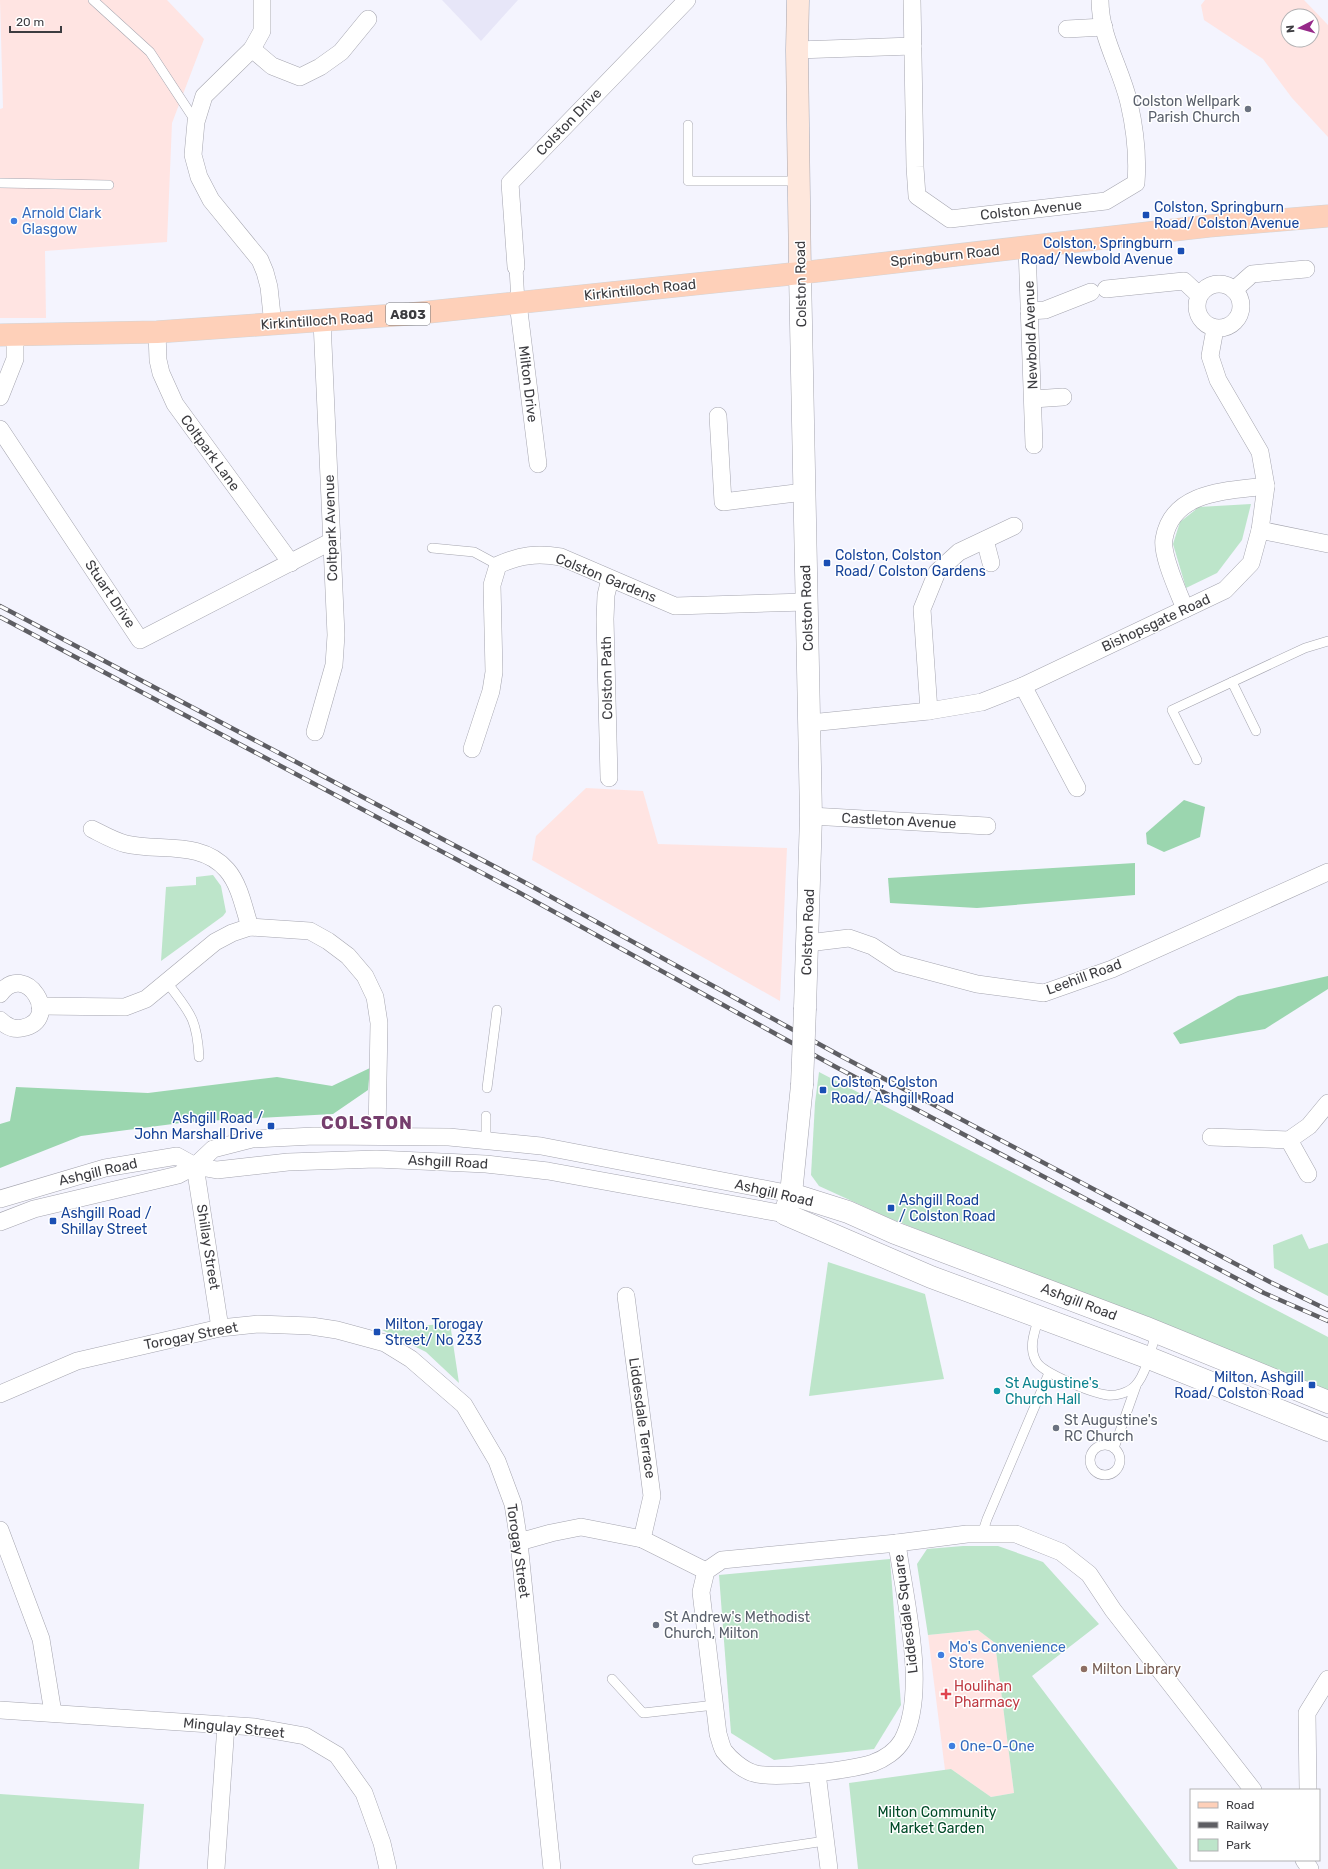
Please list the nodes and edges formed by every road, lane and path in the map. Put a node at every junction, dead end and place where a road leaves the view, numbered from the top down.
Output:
1 (93, 0) edge
2 (262, 0) edge
3 (687, 0) edge
4 (798, 0) edge
5 (912, 0) edge
6 (1100, 0) edge
7 (368, 19) dead end
8 (1104, 27) junction
9 (1067, 29) dead end
10 (913, 46) junction
11 (252, 48) junction
12 (796, 50) junction
13 (196, 122) junction
14 (688, 125) dead end
15 (799, 181) junction
16 (0, 183) edge
17 (109, 185) dead end
18 (1328, 216) edge
19 (1027, 247) junction
20 (516, 267) joint
21 (1306, 269) dead end
22 (800, 273) junction
23 (1234, 290) junction
24 (1200, 295) junction
25 (518, 303) junction
26 (1029, 311) junction
27 (322, 321) junction
28 (273, 325) junction
29 (1215, 329) junction
30 (157, 332) junction
31 (7, 335) edge
32 (0, 396) edge
33 (1063, 397) dead end
34 (1033, 398) junction
35 (718, 416) dead end
36 (0, 429) edge
37 (1034, 445) dead end
38 (538, 464) dead end
39 (1266, 486) junction
40 (804, 492) junction
41 (1014, 526) dead end
42 (1260, 530) junction
43 (985, 540) junction
44 (332, 541) junction
45 (1328, 544) edge
46 (432, 548) dead end
47 (291, 563) junction
48 (991, 563) dead end
49 (498, 565) junction
50 (610, 579) junction
51 (807, 602) junction
52 (1185, 609) junction
53 (1328, 641) edge
54 (1232, 682) junction
55 (1023, 686) junction
56 (929, 711) junction
57 (810, 723) junction
58 (1256, 731) dead end
59 (315, 732) dead end
60 (472, 749) dead end
61 (1197, 760) dead end
62 (609, 778) dead end
63 (1077, 788) dead end
64 (812, 816) junction
65 (987, 826) dead end
66 (92, 829) dead end
67 (1328, 872) edge
68 (250, 927) junction
69 (808, 943) junction
70 (166, 981) junction
71 (0, 994) edge
72 (40, 1006) junction
73 (497, 1010) dead end
74 (0, 1020) edge
75 (199, 1057) dead end
76 (487, 1088) dead end
77 (1328, 1103) edge
78 (486, 1116) dead end
79 (378, 1136) junction
80 (1211, 1137) dead end
81 (486, 1140) junction
82 (1288, 1140) junction
83 (195, 1166) junction
84 (1308, 1174) dead end
85 (0, 1199) edge
86 (788, 1204) junction
87 (0, 1222) edge
88 (626, 1296) dead end
89 (1039, 1316) junction
90 (220, 1328) junction
91 (1156, 1332) junction
92 (1149, 1358) junction
93 (1049, 1373) junction
94 (1136, 1386) junction
95 (0, 1394) edge
96 (1328, 1402) edge
97 (1328, 1430) edge
98 (1114, 1448) dead end
99 (0, 1530) edge
100 (982, 1534) junction
101 (642, 1539) junction
102 (519, 1542) junction
103 (897, 1543) junction
104 (706, 1571) junction
105 (612, 1679) dead end
106 (1328, 1679) edge
107 (715, 1705) junction
108 (0, 1710) edge
109 (53, 1713) junction
110 (226, 1725) junction
111 (816, 1773) junction
112 (1252, 1789) edge
113 (1308, 1789) edge
114 (825, 1841) junction
115 (697, 1860) dead end
116 (216, 1869) edge
117 (388, 1869) edge
118 (552, 1869) edge
119 (829, 1869) edge

1 - 13 lane
2 - 11 street
3 - 20 street, Colston Drive
4 - 12 main road, Colston Road
5 - 10 street, Colston Avenue
6 - 8 street, Colston Avenue
7 - 11 street
8 - 9 street
8 - 10 street, Colston Avenue
10 - 12 street
11 - 13 street
12 - 15 main road, Colston Road
13 - 28 street
14 - 15 lane
15 - 22 main road, Colston Road
16 - 17 lane
18 - 19 main road, Springburn Road / A803
19 - 22 main road, Springburn Road / A803
19 - 26 street, Newbold Avenue
20 - 25 street
21 - 23 street
22 - 25 main road, Kirkintilloch Road / A803
22 - 40 street, Colston Road
23 - 24 street
23 - 29 street
24 - 26 street
24 - 29 street
25 - 27 main road, Kirkintilloch Road / A803
25 - 38 street, Milton Drive
26 - 34 street, Newbold Avenue
27 - 28 main road, Kirkintilloch Road / A803
27 - 44 street, Coltpark Avenue
28 - 30 main road, Kirkintilloch Road / A803
29 - 39 street, Bishopsgate Road
30 - 31 main road, Kirkintilloch Road / A803
30 - 47 street, Coltpark Lane
31 - 32 street
33 - 34 street, Newbold Avenue
34 - 37 street, Newbold Avenue
35 - 40 street
36 - 47 street, Stuart Drive
39 - 42 street, Bishopsgate Road
39 - 52 street
40 - 51 street, Colston Road
41 - 43 street
42 - 45 street
42 - 52 street, Bishopsgate Road
43 - 48 street
43 - 56 street
44 - 47 street, Stuart Drive
44 - 59 street, Coltpark Avenue
46 - 49 lane
49 - 50 street, Colston Gardens
49 - 60 street
50 - 51 street, Colston Gardens
50 - 62 street, Colston Path
51 - 57 street, Colston Road
52 - 55 street, Bishopsgate Road
53 - 54 lane
54 - 58 lane
54 - 61 lane
55 - 56 street, Bishopsgate Road
55 - 63 street
56 - 57 street, Bishopsgate Road
57 - 64 street, Colston Road
64 - 65 street, Castleton Avenue
64 - 69 street, Colston Road
66 - 68 street
67 - 69 street, Leehill Road
68 - 70 street
68 - 79 street
69 - 86 street, Colston Road, bridge
70 - 72 street
70 - 75 lane
71 - 72 street
72 - 74 street
73 - 76 lane
77 - 82 street
78 - 81 lane
79 - 81 street, Ashgill Road
79 - 83 street, Ashgill Road
80 - 82 street
81 - 86 street, Ashgill Road
82 - 84 street
83 - 85 street, Ashgill Road
83 - 86 street, Ashgill Road
83 - 87 street, Ashgill Road
83 - 90 street, Shillay Street
86 - 89 street, Ashgill Road
86 - 91 street, Ashgill Road
88 - 101 street, Liddesdale Terrace
89 - 92 street, Ashgill Road
89 - 93 lane
90 - 95 street, Torogay Street
90 - 102 street, Torogay Street
91 - 92 lane
91 - 96 street, Ashgill Road
92 - 94 lane
92 - 97 street, Ashgill Road
93 - 94 lane
93 - 100 lane
94 - 98 lane
99 - 109 street
100 - 103 street
100 - 112 street
101 - 102 street
101 - 104 street
102 - 118 street, Torogay Street
103 - 104 street, Liddesdale Square
103 - 111 street, Liddesdale Square
104 - 107 street, Liddesdale Square
105 - 107 lane
106 - 113 street
107 - 111 street, Liddesdale Square
108 - 109 street, Mingulay Street
109 - 110 street, Mingulay Street
110 - 116 street
110 - 117 street, Mingulay Street
111 - 114 street
114 - 115 lane
114 - 119 street

